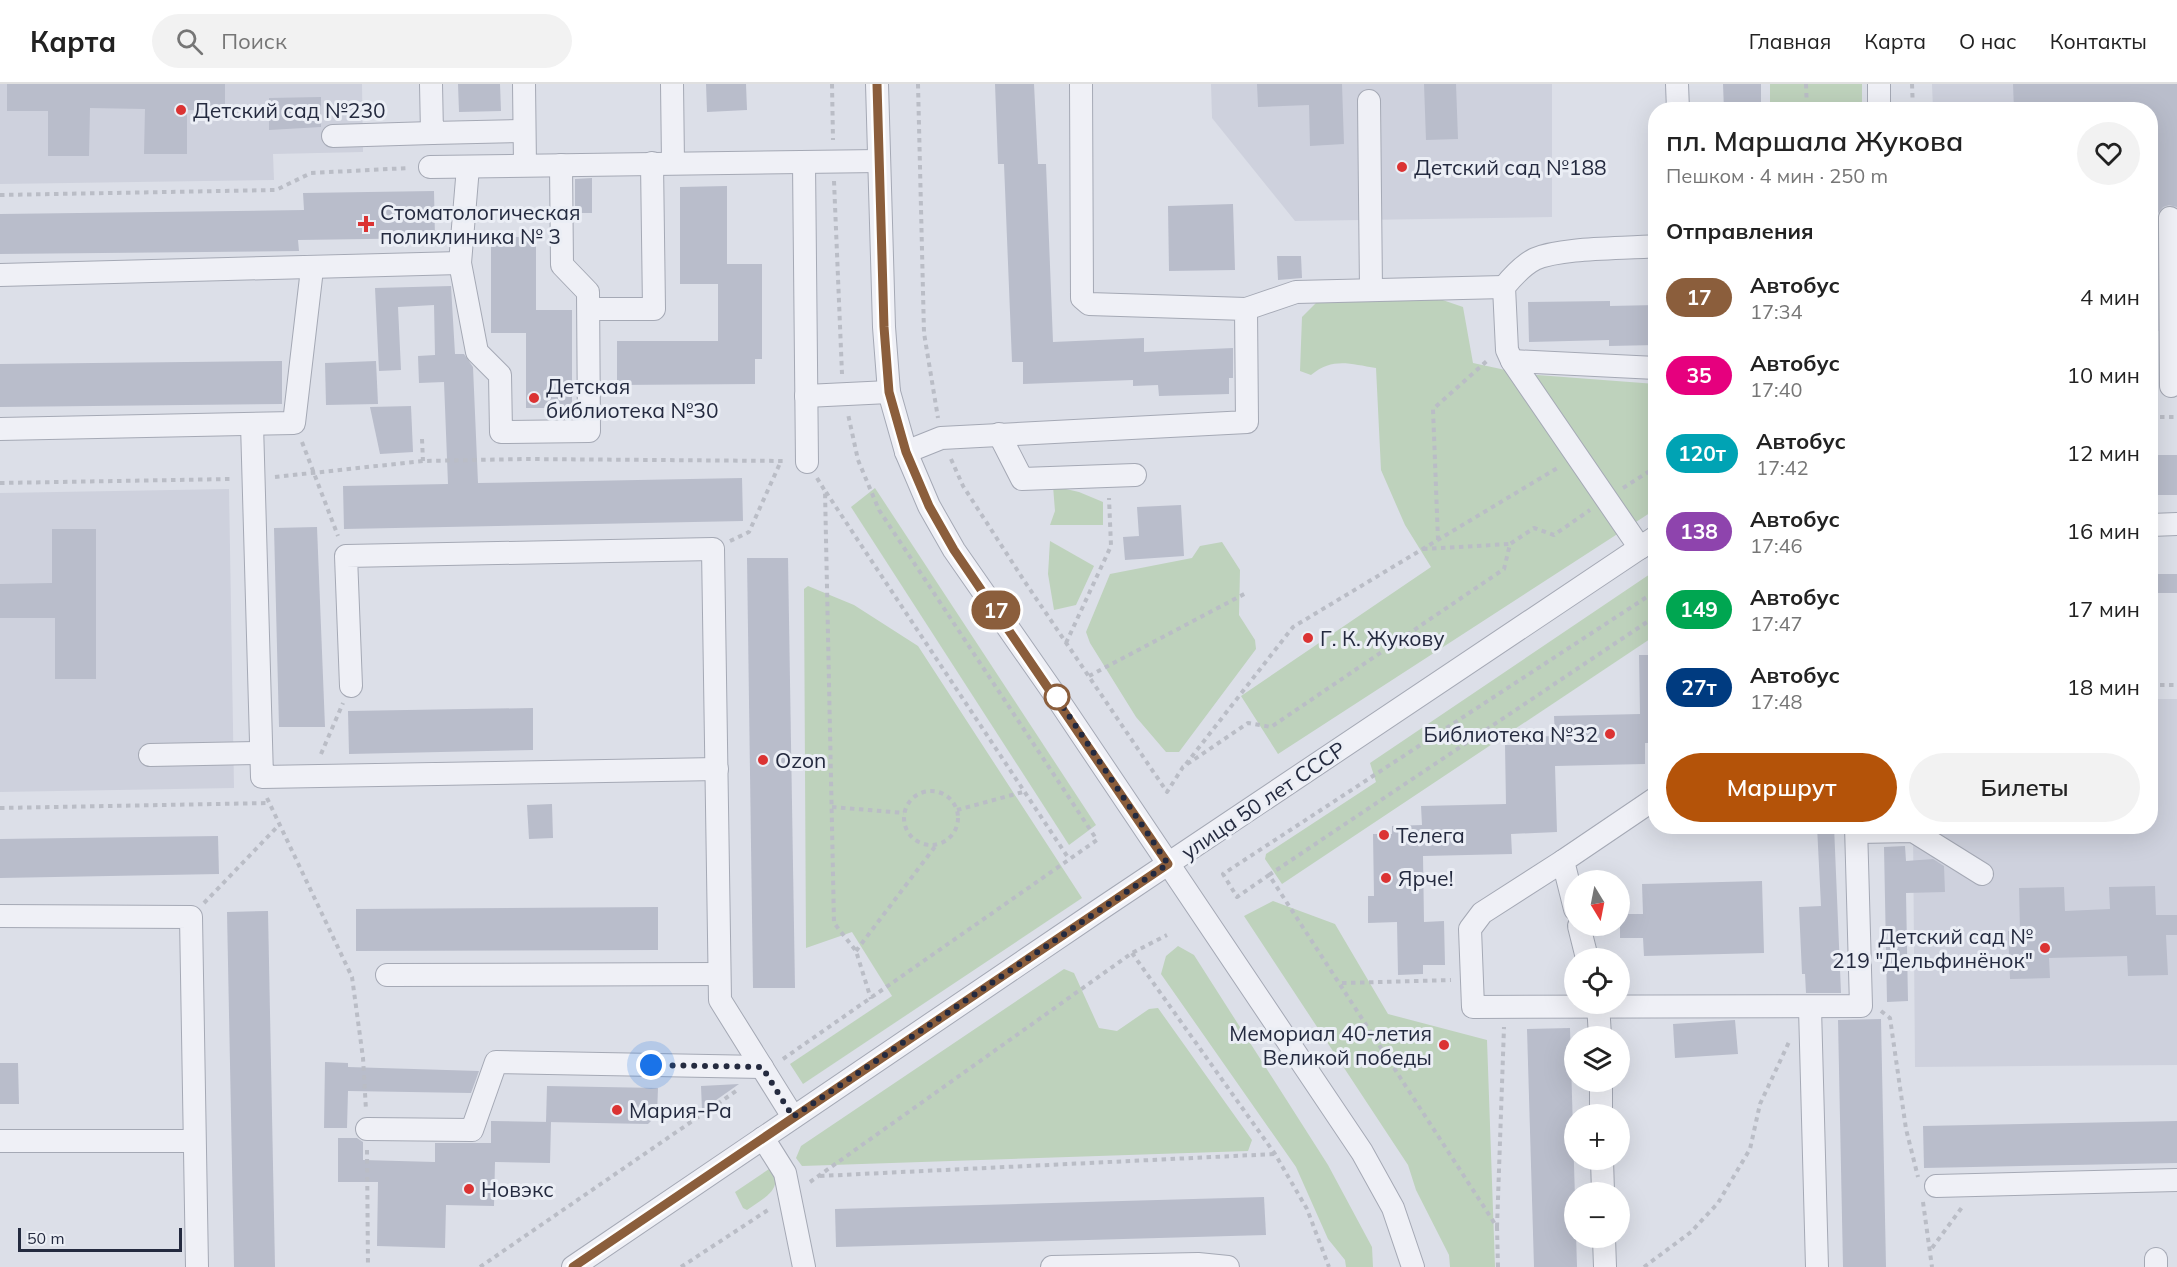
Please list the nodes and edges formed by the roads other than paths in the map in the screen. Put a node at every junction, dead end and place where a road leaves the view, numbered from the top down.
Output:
1 (431, 84) edge
2 (524, 84) edge
3 (672, 84) edge
4 (877, 84) edge
5 (1081, 84) edge
6 (1677, 84) edge
7 (1879, 84) edge
8 (1369, 101) dead end
9 (1678, 102) edge
10 (1879, 102) edge
11 (525, 131) junction
12 (432, 133) junction
13 (333, 136) dead end
14 (879, 160) junction
15 (663, 162) junction
16 (804, 163) junction
17 (525, 165) junction
18 (561, 165) junction
19 (468, 166) junction
20 (430, 167) road end
21 (2170, 218) dead end
22 (1648, 247) edge
23 (460, 263) junction
24 (312, 269) junction
25 (0, 275) edge
26 (1504, 286) junction
27 (1371, 290) junction
28 (589, 309) junction
29 (1246, 309) junction
30 (1509, 353) junction
31 (1648, 367) edge
32 (2166, 386) edge
33 (889, 392) junction
34 (806, 396) junction
35 (252, 424) junction
36 (0, 429) edge
37 (999, 434) junction
38 (906, 452) junction
39 (807, 462) road end
40 (1135, 475) dead end
41 (2158, 525) edge
42 (2177, 525) edge
43 (1648, 542) edge
44 (351, 686) road end
45 (261, 753) junction
46 (150, 755) dead end
47 (717, 769) junction
48 (1648, 803) edge
49 (1856, 834) edge
50 (1918, 834) edge
51 (1563, 861) junction
52 (1168, 864) junction
53 (1565, 870) edge
54 (1982, 874) dead end
55 (0, 916) edge
56 (719, 974) junction
57 (387, 975) dead end
58 (1564, 1005) edge
59 (1630, 1005) edge
60 (1810, 1008) junction
61 (763, 1070) junction
62 (793, 1117) junction
63 (367, 1129) road end
64 (763, 1138) junction
65 (0, 1141) edge
66 (194, 1141) junction
67 (2177, 1180) edge
68 (1925, 1186) road end
69 (1604, 1248) edge
70 (1198, 1265) edge
71 (197, 1267) edge
72 (573, 1267) edge
73 (804, 1267) edge
74 (1052, 1267) edge
75 (1228, 1267) edge
76 (1413, 1267) edge
77 (1605, 1267) edge
78 (1817, 1267) edge

1 - 12 street
2 - 11 street
3 - 15 street
4 - 14 street
5 - 29 street
6 - 9 street
7 - 10 street
8 - 27 street
11 - 12 street
11 - 17 street
12 - 13 street
14 - 16 street
14 - 33 street
15 - 16 street
15 - 18 street
15 - 28 street
16 - 34 street
17 - 18 street
17 - 19 street
18 - 28 street
19 - 20 street
19 - 23 street
21 - 32 street
22 - 26 street
23 - 24 street
23 - 28 street
24 - 25 street
24 - 35 street
26 - 27 street
26 - 30 street
27 - 29 street
29 - 37 street
30 - 31 street
30 - 43 street
33 - 34 street
33 - 38 street
34 - 39 street
35 - 36 street
35 - 45 street
37 - 38 street
37 - 40 street
38 - 52 street
41 - 42 street
43 - 52 street, улица 50 лет СССР
44 - 47 street
45 - 46 street
45 - 47 street
47 - 56 street
48 - 51 street
49 - 60 street
50 - 54 street
51 - 53 street
51 - 58 street
52 - 62 street, улица 50 лет СССР
52 - 76 street
55 - 66 street
56 - 57 street
56 - 61 street
59 - 60 street
60 - 78 street
61 - 62 street
61 - 63 street
62 - 64 street, улица 50 лет СССР
64 - 72 street, улица 50 лет СССР
64 - 73 street
65 - 66 street
66 - 71 street
67 - 68 street
69 - 77 street
70 - 74 street
70 - 75 street

